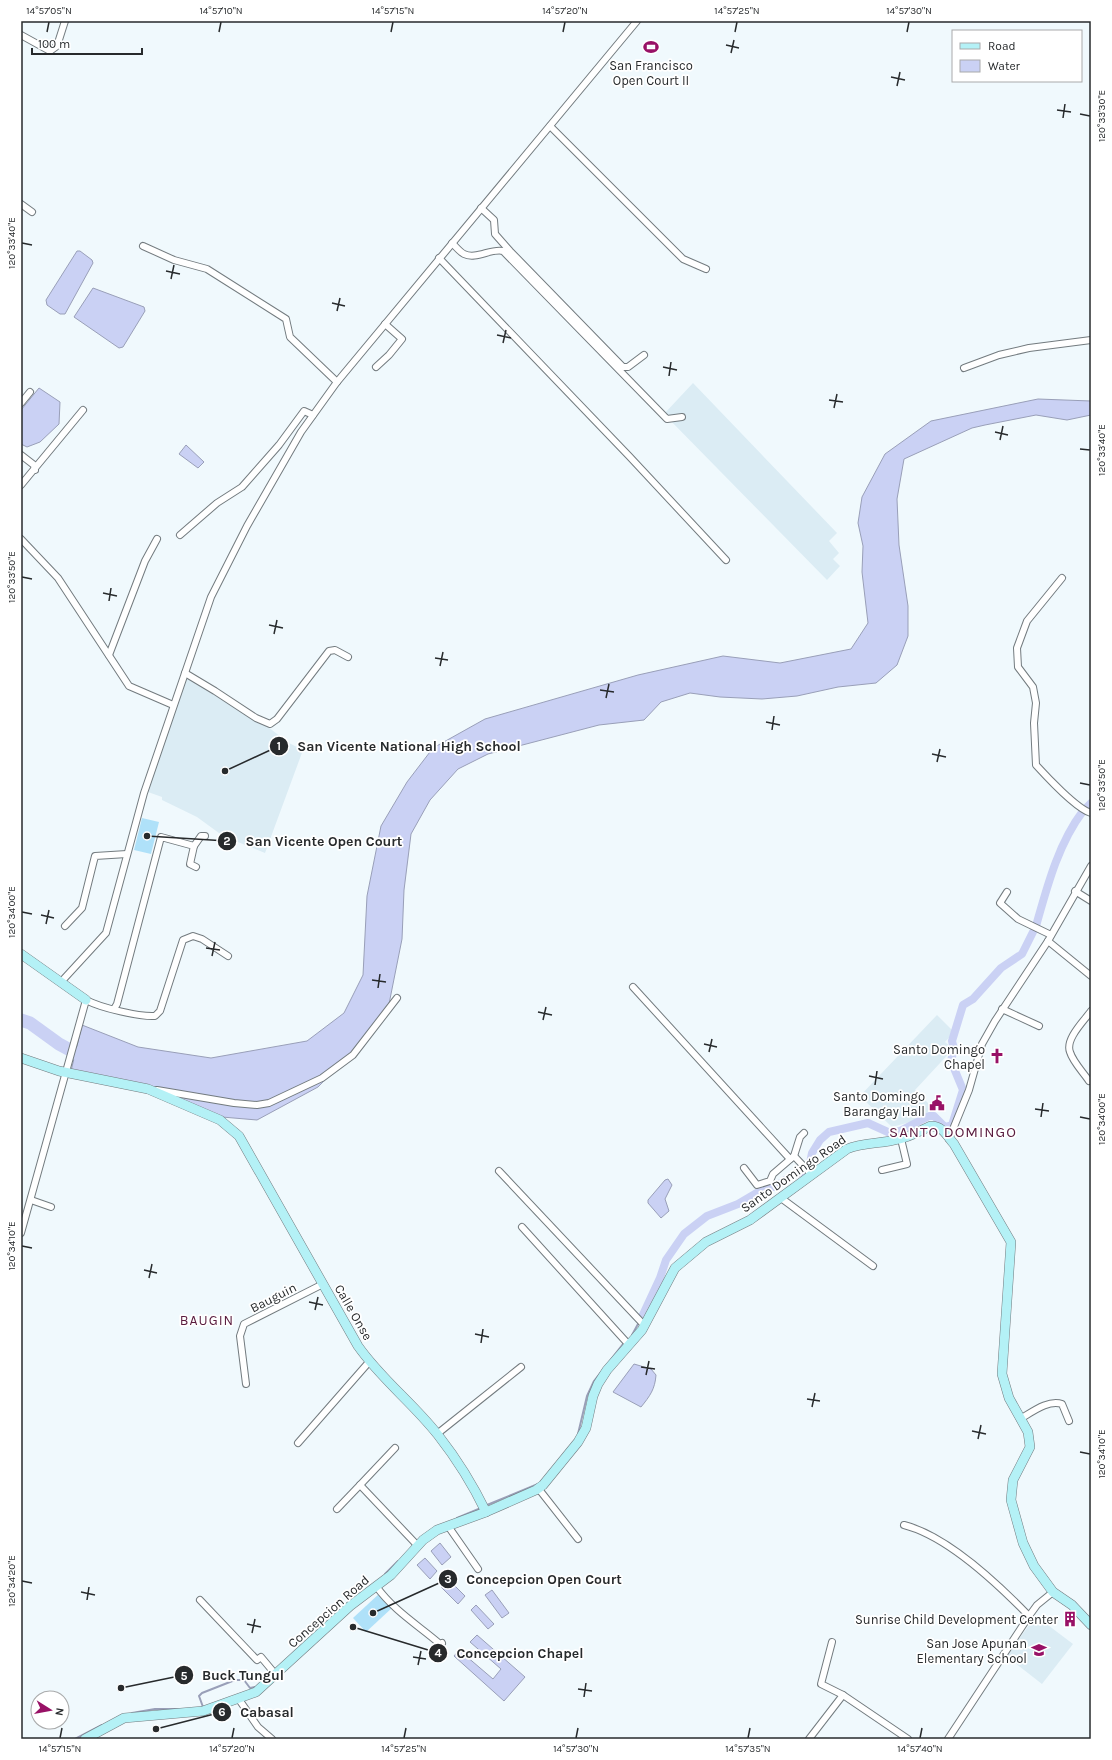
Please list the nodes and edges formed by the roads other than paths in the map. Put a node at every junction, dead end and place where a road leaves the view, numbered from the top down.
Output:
1 (65, 21) edge
2 (637, 21) edge
3 (21, 35) edge
4 (550, 126) junction
5 (21, 204) edge
6 (481, 208) junction
7 (32, 212) dead end
8 (452, 244) junction
9 (143, 246) dead end
10 (439, 258) junction
11 (706, 269) dead end
12 (385, 324) junction
13 (1091, 340) edge
14 (644, 355) dead end
15 (376, 367) dead end
16 (964, 368) dead end
17 (337, 382) junction
18 (30, 392) dead end
19 (21, 403) edge
20 (83, 410) dead end
21 (313, 415) junction
22 (682, 417) dead end
23 (21, 455) edge
24 (35, 470) junction
25 (21, 486) edge
26 (180, 535) dead end
27 (21, 539) edge
28 (157, 539) dead end
29 (726, 560) dead end
30 (1062, 578) dead end
31 (109, 655) junction
32 (348, 657) dead end
33 (185, 673) junction
34 (173, 705) junction
35 (1091, 812) edge
36 (205, 836) dead end
37 (194, 846) junction
38 (127, 854) junction
39 (1091, 866) edge
40 (196, 867) dead end
41 (1075, 891) junction
42 (1007, 892) dead end
43 (1091, 900) edge
44 (66, 926) dead end
45 (1051, 935) junction
46 (1048, 941) junction
47 (21, 954) edge
48 (228, 956) dead end
49 (1091, 976) edge
50 (61, 982) junction
51 (633, 987) dead end
52 (397, 998) dead end
53 (86, 1000) junction
54 (114, 1008) junction
55 (1002, 1009) junction
56 (1091, 1011) edge
57 (1039, 1026) dead end
58 (21, 1058) edge
59 (66, 1073) junction
60 (1089, 1081) dead end
61 (148, 1089) junction
62 (804, 1133) dead end
63 (901, 1139) junction
64 (949, 1139) junction
65 (792, 1157) junction
66 (744, 1168) dead end
67 (808, 1170) junction
68 (882, 1170) dead end
69 (499, 1171) dead end
70 (781, 1198) junction
71 (31, 1200) junction
72 (50, 1207) dead end
73 (522, 1227) dead end
74 (21, 1233) edge
75 (873, 1266) dead end
76 (323, 1284) junction
77 (644, 1325) junction
78 (629, 1345) junction
79 (369, 1362) junction
80 (521, 1367) dead end
81 (246, 1384) dead end
82 (1020, 1418) junction
83 (1069, 1421) dead end
84 (437, 1434) junction
85 (298, 1443) dead end
86 (395, 1448) dead end
87 (360, 1485) junction
88 (538, 1488) junction
89 (484, 1508) junction
90 (337, 1509) dead end
91 (904, 1525) dead end
92 (448, 1526) junction
93 (578, 1539) dead end
94 (416, 1544) junction
95 (478, 1569) dead end
96 (391, 1575) joint
97 (376, 1586) junction
98 (1053, 1592) junction
99 (200, 1600) dead end
100 (1029, 1616) junction
101 (1091, 1625) edge
102 (832, 1642) dead end
103 (442, 1643) dead end
104 (274, 1673) junction
105 (843, 1695) junction
106 (238, 1698) junction
107 (85, 1739) edge
108 (272, 1739) edge
109 (809, 1739) edge
110 (908, 1739) edge
111 (948, 1739) edge

1 - 3 street
2 - 4 street
4 - 6 street
4 - 11 street
5 - 7 street
6 - 8 street
6 - 14 street
8 - 10 street
8 - 22 street
9 - 17 street
10 - 12 street
10 - 29 street
12 - 15 street
12 - 17 street
13 - 16 street
17 - 21 street
18 - 19 street
20 - 24 street
21 - 26 street
21 - 33 street
23 - 24 street
24 - 25 street
27 - 31 street
28 - 31 street
30 - 35 street
31 - 34 street
32 - 33 street
33 - 34 street
34 - 38 street
36 - 37 street
37 - 40 street
37 - 54 street
38 - 44 street
38 - 50 street
39 - 41 street
41 - 43 street
41 - 45 street
42 - 45 street
45 - 46 street
46 - 49 street
46 - 55 street
47 - 50 street
48 - 54 street
50 - 53 street
51 - 65 street
52 - 61 street
53 - 54 street
53 - 59 street
55 - 57 street
55 - 64 street
56 - 60 street
58 - 59 street, Calle Onse
59 - 61 street, Calle Onse
59 - 71 street
61 - 76 street, Calle Onse
62 - 65 street
63 - 64 street, Santo Domingo Road
63 - 67 street, Santo Domingo Road
63 - 68 street
64 - 82 street, Santo Domingo Road
65 - 66 street
65 - 67 street
67 - 70 street, Santo Domingo Road
69 - 77 street
70 - 75 street
70 - 77 street, Santo Domingo Road
71 - 72 street
71 - 74 street
73 - 78 street
76 - 79 street, Calle Onse
76 - 81 street, Bauguin
77 - 78 street, Santo Domingo Road
78 - 88 street, Santo Domingo Road
79 - 84 street, Calle Onse
79 - 85 street
80 - 84 street
82 - 83 street
82 - 98 street, Santo Domingo Road
84 - 89 street, Calle Onse
86 - 87 street
87 - 90 street
87 - 94 street
88 - 89 street, Santo Domingo Road
88 - 93 street
89 - 92 street, Santo Domingo Road
91 - 100 street
92 - 94 street, Santo Domingo Road
92 - 95 street
94 - 96 street, Santo Domingo Road
96 - 97 street, Concepcion Road
97 - 103 street
97 - 104 street, Concepcion Road
98 - 100 street
98 - 101 street
99 - 104 street
100 - 111 street
102 - 105 street
104 - 106 street, Concepcion Road
105 - 109 street
105 - 110 street
106 - 107 street, Concepcion Road
106 - 108 street

